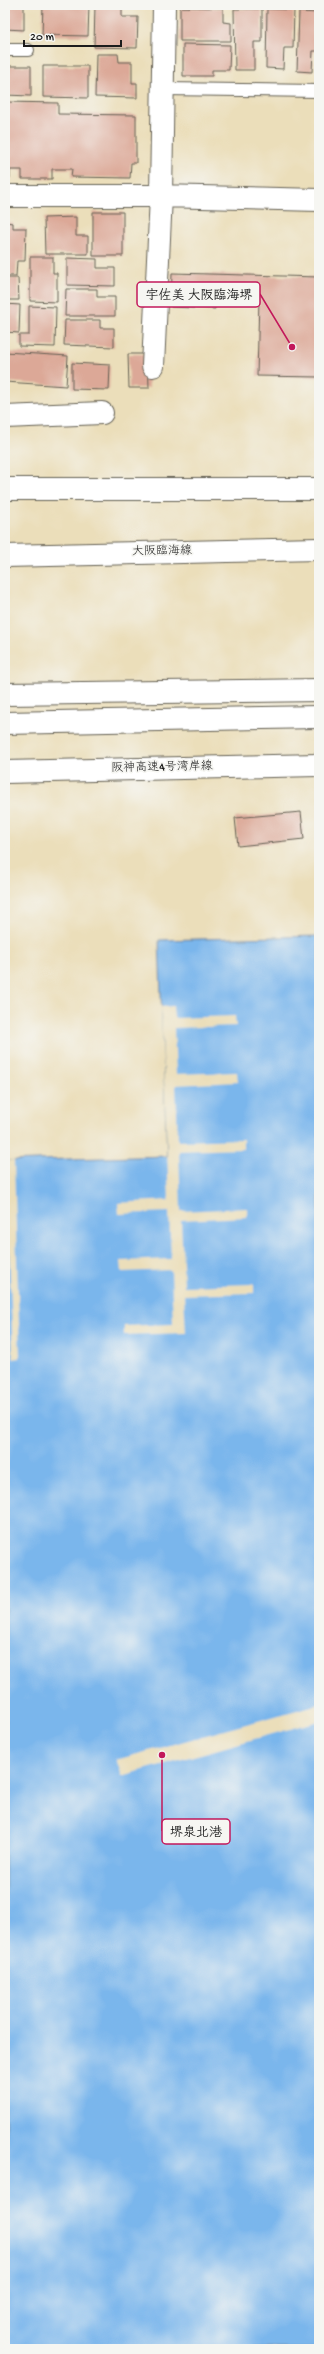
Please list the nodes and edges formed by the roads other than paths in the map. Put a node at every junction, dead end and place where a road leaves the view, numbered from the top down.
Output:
1 (164, 5) edge
2 (5, 50) edge
3 (28, 50) dead end
4 (162, 90) junction
5 (319, 91) edge
6 (5, 196) edge
7 (161, 196) junction
8 (319, 200) edge
9 (153, 366) dead end
10 (102, 413) dead end
11 (5, 417) edge
12 (5, 489) edge
13 (319, 489) edge
14 (319, 549) edge
15 (5, 556) edge
16 (319, 690) edge
17 (5, 694) edge
18 (319, 717) edge
19 (5, 723) edge
20 (319, 765) edge
21 (5, 772) edge

1 - 4 main road
2 - 3 lane
4 - 5 lane
4 - 7 main road
6 - 7 main road
7 - 8 main road
7 - 9 main road
10 - 11 main road
12 - 13 main road
14 - 15 main road, 大阪臨海線
16 - 17 main road
18 - 19 main road
20 - 21 main road, 阪神高速4号湾岸線

